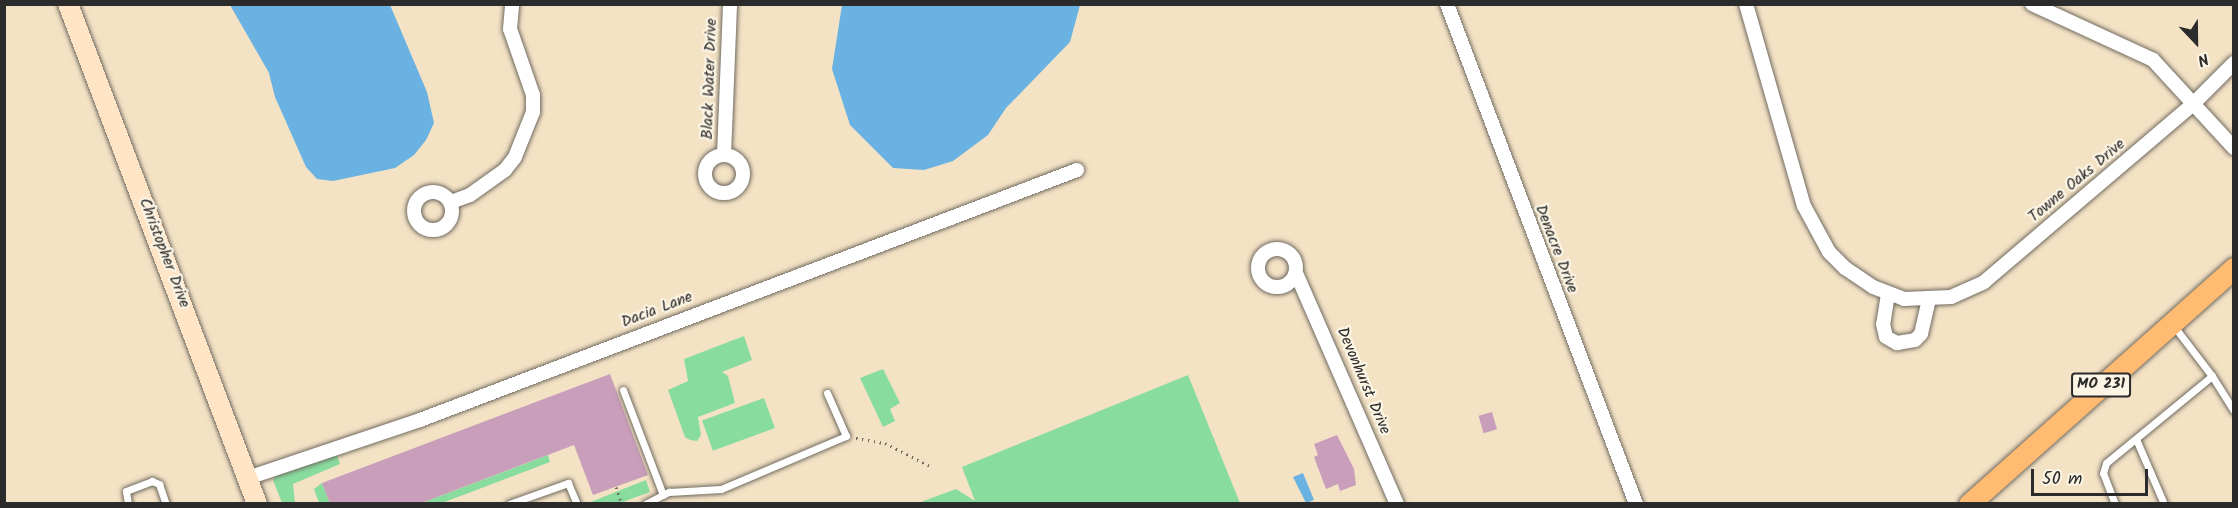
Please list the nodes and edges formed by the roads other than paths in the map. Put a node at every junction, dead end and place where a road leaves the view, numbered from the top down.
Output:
1 (68, 4) edge
2 (513, 4) edge
3 (730, 4) edge
4 (1447, 4) edge
5 (1746, 4) edge
6 (2032, 4) edge
7 (2234, 63) edge
8 (2194, 103) junction
9 (2234, 148) edge
10 (724, 155) dead end
11 (1077, 170) dead end
12 (451, 202) dead end
13 (2234, 268) edge
14 (1296, 273) dead end
15 (1888, 294) junction
16 (1929, 299) junction
17 (2171, 323) junction
18 (2212, 376) junction
19 (623, 390) dead end
20 (827, 393) dead end
21 (2234, 411) edge
22 (2136, 439) junction
23 (248, 478) junction
24 (663, 495) junction
25 (1978, 501) edge
26 (128, 504) edge
27 (166, 504) edge
28 (257, 504) edge
29 (509, 504) edge
30 (577, 504) edge
31 (645, 504) edge
32 (1397, 504) edge
33 (1636, 504) edge
34 (2115, 504) edge
35 (2164, 504) edge

1 - 23 street, Christopher Drive
2 - 12 street
3 - 10 street, Black Water Drive
4 - 33 street, Denacre Drive
5 - 15 street, Towne Oaks Drive
6 - 8 street
7 - 8 street, Towne Oaks Drive
8 - 9 street
8 - 16 street, Towne Oaks Drive
11 - 23 street, Dacia Lane
13 - 17 main road, MO 231
14 - 32 street, Devonhurst Drive
15 - 16 street, Towne Oaks Drive
15 - 16 street
17 - 18 lane
17 - 25 main road, MO 231
18 - 21 lane
18 - 22 lane
19 - 24 lane
20 - 24 lane
22 - 34 lane
22 - 35 lane
23 - 28 street, Christopher Drive
24 - 31 lane
26 - 27 lane
29 - 30 lane

